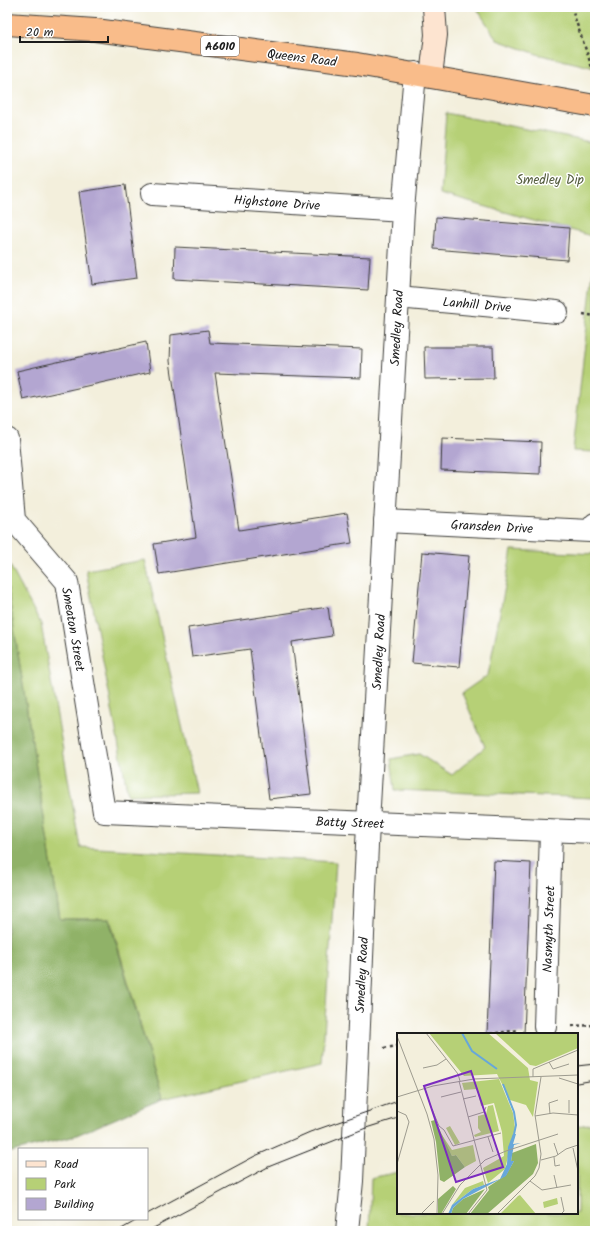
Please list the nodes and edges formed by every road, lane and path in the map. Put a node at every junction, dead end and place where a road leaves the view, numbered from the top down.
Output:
1 (434, 7) edge
2 (571, 7) edge
3 (7, 24) edge
4 (423, 74) junction
5 (595, 76) edge
6 (595, 106) edge
7 (152, 194) dead end
8 (403, 210) junction
9 (398, 297) junction
10 (557, 312) dead end
11 (7, 439) edge
12 (385, 521) junction
13 (595, 524) edge
14 (104, 812) joint
15 (368, 823) junction
16 (551, 830) junction
17 (595, 832) edge
18 (545, 1027) dead end
19 (347, 1231) edge

1 - 4 street, Smedley Road
2 - 5 path
3 - 4 highway, Queens Road / A6010
4 - 6 highway, Queens Road / A6010
4 - 8 street, Smedley Road
7 - 8 street, Highstone Drive
8 - 9 street, Smedley Road
9 - 10 street, Lanhill Drive
9 - 12 street, Smedley Road
11 - 14 street, Smeaton Street
12 - 13 street, Gransden Drive
12 - 15 street, Smedley Road
14 - 15 street, Batty Street
15 - 16 street, Batty Street
15 - 19 street, Smedley Road
16 - 17 street, Batty Street
16 - 18 street, Nasmyth Street

